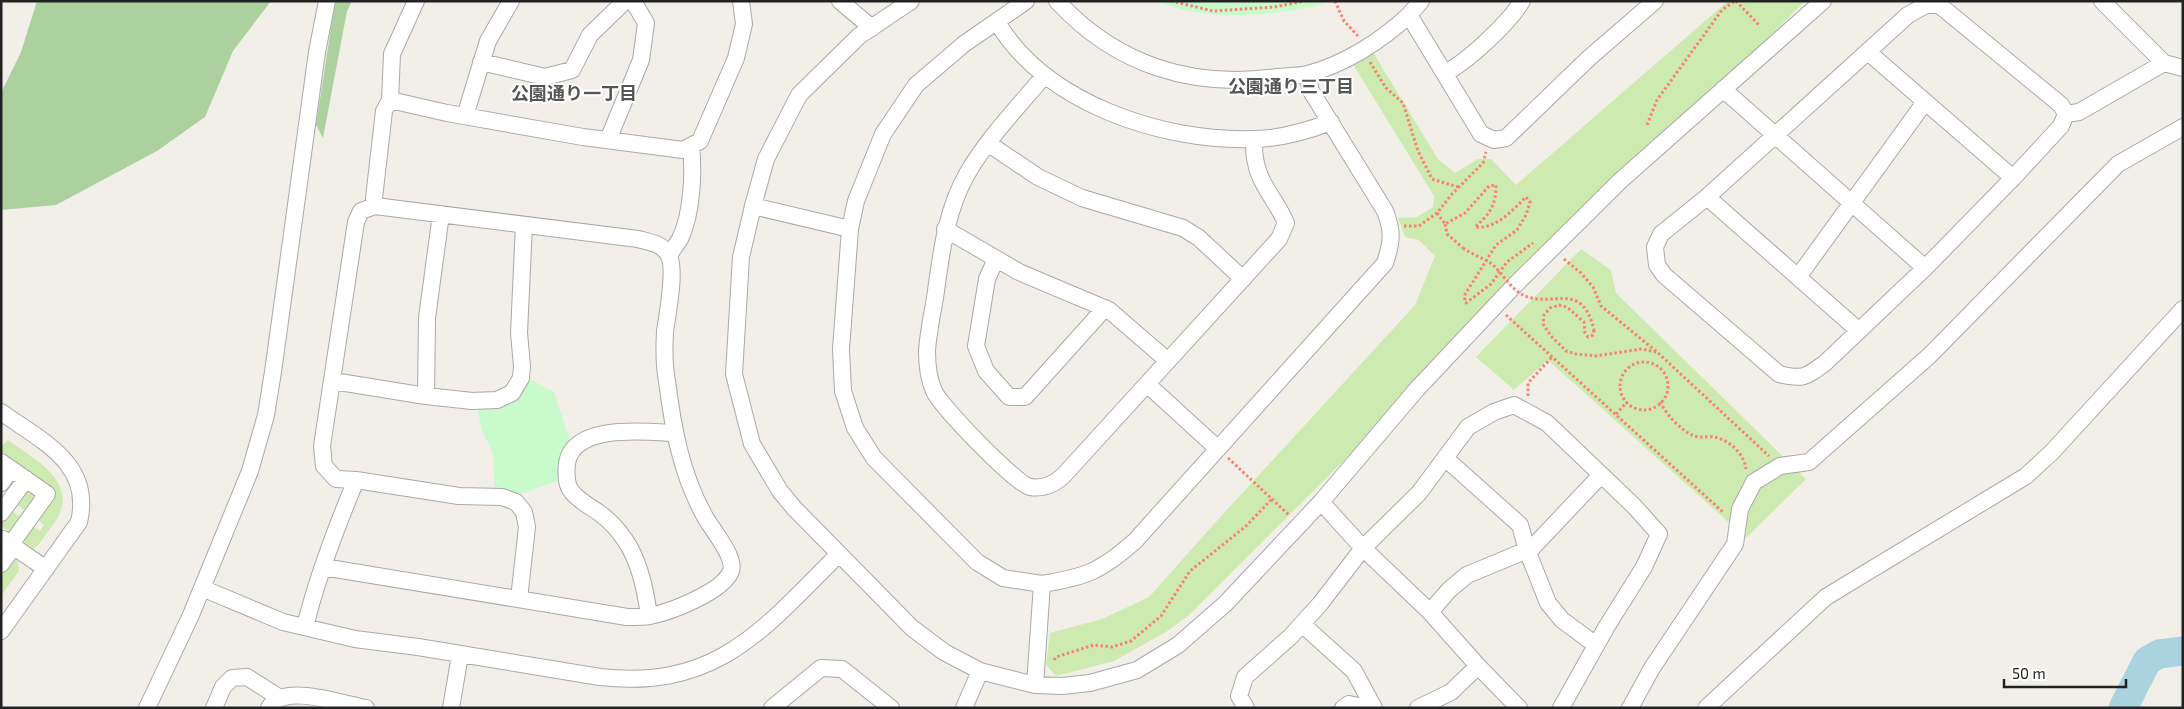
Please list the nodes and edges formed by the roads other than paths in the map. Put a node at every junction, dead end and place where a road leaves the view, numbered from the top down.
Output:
1 (327, 1) edge
2 (416, 1) edge
3 (511, 1) edge
4 (625, 1) edge
5 (633, 1) edge
6 (740, 1) edge
7 (840, 1) edge
8 (910, 1) edge
9 (1026, 1) edge
10 (1056, 1) edge
11 (1422, 1) edge
12 (1522, 1) edge
13 (1655, 1) edge
14 (1823, 1) edge
15 (2102, 1) edge
16 (1409, 15) junction
17 (997, 22) junction
18 (872, 28) junction
19 (1868, 52) junction
20 (481, 62) junction
21 (2164, 63) junction
22 (2183, 68) edge
23 (1444, 73) junction
24 (1307, 74) junction
25 (1044, 76) junction
26 (1723, 89) junction
27 (390, 100) junction
28 (1925, 102) junction
29 (2066, 114) junction
30 (464, 116) junction
31 (1331, 122) junction
32 (2183, 126) edge
33 (1774, 136) junction
34 (1254, 139) junction
35 (608, 140) junction
36 (989, 144) junction
37 (691, 146) junction
38 (2013, 178) junction
39 (1707, 197) junction
40 (1851, 204) junction
41 (375, 206) junction
42 (753, 206) junction
43 (441, 214) junction
44 (524, 225) junction
45 (945, 229) junction
46 (850, 230) junction
47 (669, 255) junction
48 (996, 259) junction
49 (1925, 268) junction
50 (1798, 277) junction
51 (1243, 279) junction
52 (1105, 308) junction
53 (2183, 309) edge
54 (1858, 330) junction
55 (1168, 361) junction
56 (333, 381) junction
57 (1147, 384) junction
58 (426, 396) junction
59 (4, 421) edge
60 (675, 433) junction
61 (1218, 449) junction
62 (1446, 458) junction
63 (6, 466) edge
64 (1601, 475) junction
65 (26, 480) junction
66 (356, 480) junction
67 (1, 483) edge
68 (1321, 502) junction
69 (1, 514) edge
70 (8, 543) edge
71 (1363, 548) junction
72 (1527, 550) junction
73 (839, 554) junction
74 (1, 564) edge
75 (323, 567) junction
76 (46, 569) junction
77 (1042, 584) junction
78 (202, 588) junction
79 (520, 599) junction
80 (1430, 612) junction
81 (649, 616) junction
82 (1302, 624) junction
83 (2, 626) edge
84 (305, 627) junction
85 (1596, 645) junction
86 (460, 655) junction
87 (1478, 666) junction
88 (980, 671) junction
89 (1035, 685) junction
90 (274, 703) edge
91 (359, 707) edge
92 (147, 708) edge
93 (214, 708) edge
94 (451, 708) edge
95 (772, 708) edge
96 (891, 708) edge
97 (964, 708) edge
98 (1246, 708) edge
99 (1343, 708) edge
100 (1366, 708) edge
101 (1374, 708) edge
102 (1418, 708) edge
103 (1519, 708) edge
104 (1561, 708) edge
105 (1630, 708) edge
106 (1706, 708) edge

1 - 78 street
2 - 27 street
3 - 20 street
4 - 20 street
5 - 35 street
6 - 37 street
7 - 18 street
8 - 18 street
9 - 17 street
10 - 24 street
11 - 16 street
12 - 23 street
13 - 23 street
14 - 26 street
15 - 21 street
16 - 23 street
16 - 24 street
17 - 25 street
17 - 46 street
18 - 42 street
19 - 28 street
19 - 29 street
19 - 33 street
20 - 30 street
21 - 22 street
21 - 29 street
24 - 31 street
25 - 34 street
25 - 36 street
26 - 33 street
26 - 68 street
27 - 30 street
27 - 41 street
28 - 38 street
28 - 40 street
29 - 38 street
30 - 35 street
31 - 34 street
31 - 61 street
32 - 105 street
33 - 39 street
33 - 40 street
34 - 51 street
35 - 37 street
36 - 45 street
36 - 51 street
37 - 47 street
38 - 49 street
39 - 50 street
39 - 54 street
40 - 49 street
40 - 50 street
41 - 43 street
41 - 56 street
42 - 46 street
42 - 73 street
43 - 44 street
43 - 58 street
44 - 47 street
44 - 58 street
45 - 48 street
45 - 57 street
46 - 77 street
47 - 60 street
48 - 52 street
48 - 52 street
49 - 54 street
50 - 54 street
51 - 55 street
52 - 55 street
53 - 106 street
55 - 57 street
56 - 58 street
56 - 66 street
57 - 61 street
59 - 76 street
60 - 81 street
60 - 81 street
61 - 77 street
62 - 64 street
62 - 71 street
62 - 72 street
63 - 65 street
63 - 67 street
64 - 72 street
64 - 85 street
65 - 69 street
65 - 70 street
66 - 75 street
66 - 79 street
68 - 71 street
68 - 89 street
70 - 74 street
70 - 76 street
71 - 80 street
71 - 82 street
72 - 80 street
72 - 85 street
73 - 86 street
73 - 88 street
75 - 79 street
75 - 84 street
76 - 83 street
77 - 89 street
78 - 84 street
78 - 92 street
79 - 81 street
80 - 87 street
82 - 98 street
82 - 101 street
84 - 86 street
85 - 104 street
86 - 94 street
87 - 102 street
87 - 103 street
88 - 89 street
88 - 97 street
90 - 91 street
90 - 93 street
95 - 96 street
99 - 100 street

